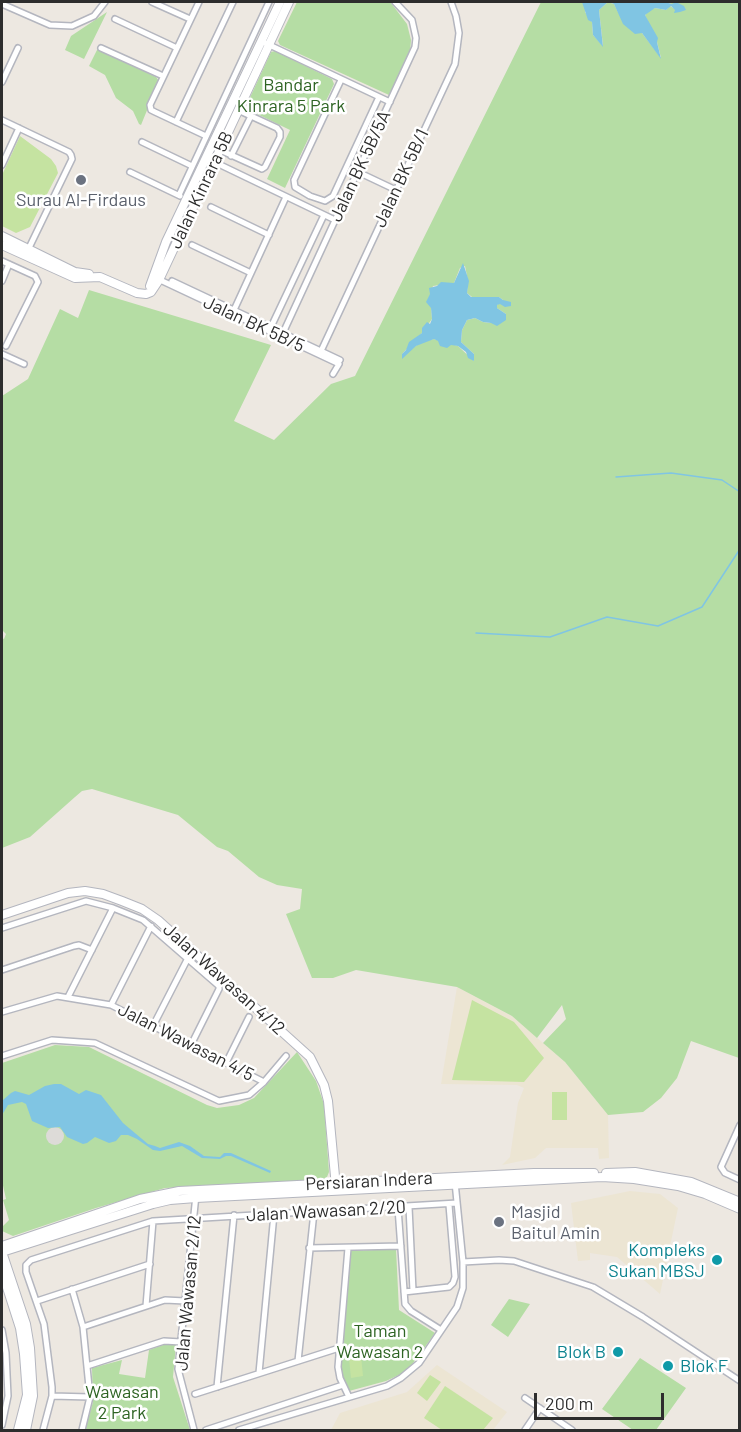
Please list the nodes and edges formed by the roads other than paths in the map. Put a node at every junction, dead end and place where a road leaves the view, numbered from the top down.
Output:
1 (105, 2) edge
2 (152, 2) edge
3 (199, 2) edge
4 (233, 2) edge
5 (269, 2) edge
6 (280, 2) edge
7 (289, 2) edge
8 (395, 2) edge
9 (451, 2) edge
10 (2, 4) edge
11 (115, 19) dead end
12 (190, 19) junction
13 (265, 43) junction
14 (18, 48) dead end
15 (101, 48) dead end
16 (177, 48) junction
17 (2, 63) edge
18 (9, 67) junction
19 (163, 76) junction
20 (341, 80) junction
21 (2, 82) edge
22 (379, 97) junction
23 (390, 102) junction
24 (238, 110) junction
25 (251, 116) junction
26 (2, 120) edge
27 (176, 122) junction
28 (19, 128) junction
29 (206, 136) junction
30 (142, 142) dead end
31 (220, 150) junction
32 (231, 156) junction
33 (206, 158) junction
34 (2, 161) edge
35 (214, 162) junction
36 (192, 166) junction
37 (130, 172) dead end
38 (358, 172) junction
39 (396, 190) junction
40 (178, 195) junction
41 (286, 197) junction
42 (191, 200) junction
43 (210, 207) dead end
44 (324, 214) junction
45 (335, 220) junction
46 (269, 235) junction
47 (2, 236) edge
48 (2, 245) edge
49 (192, 245) dead end
50 (26, 252) junction
51 (2, 261) edge
52 (9, 264) junction
53 (251, 273) junction
54 (156, 279) junction
55 (2, 281) edge
56 (172, 281) dead end
57 (234, 310) junction
58 (272, 327) junction
59 (283, 333) junction
60 (6, 346) dead end
61 (321, 351) junction
62 (2, 354) edge
63 (340, 360) dead end
64 (24, 364) dead end
65 (333, 374) dead end
66 (114, 908) junction
67 (2, 915) edge
68 (151, 926) junction
69 (2, 928) edge
70 (92, 950) junction
71 (188, 958) junction
72 (2, 970) edge
73 (68, 997) junction
74 (111, 1005) junction
75 (2, 1012) edge
76 (249, 1017) dead end
77 (153, 1026) junction
78 (191, 1045) junction
79 (2, 1056) edge
80 (286, 1056) dead end
81 (226, 1063) junction
82 (264, 1082) junction
83 (740, 1125) edge
84 (335, 1172) junction
85 (739, 1180) edge
86 (455, 1181) junction
87 (324, 1184) junction
88 (339, 1186) junction
89 (196, 1194) junction
90 (740, 1202) edge
91 (457, 1203) junction
92 (449, 1205) junction
93 (409, 1207) junction
94 (398, 1208) junction
95 (740, 1209) edge
96 (314, 1212) junction
97 (274, 1214) junction
98 (234, 1215) junction
99 (195, 1218) junction
100 (153, 1221) junction
101 (2, 1236) edge
102 (18, 1244) junction
103 (2, 1246) edge
104 (401, 1246) junction
105 (309, 1248) junction
106 (348, 1248) junction
107 (2, 1252) edge
108 (463, 1262) junction
109 (150, 1264) junction
110 (5, 1272) edge
111 (72, 1289) junction
112 (413, 1291) junction
113 (404, 1292) junction
114 (37, 1300) junction
115 (185, 1301) junction
116 (146, 1306) junction
117 (83, 1327) junction
118 (2, 1330) edge
119 (441, 1330) junction
120 (181, 1342) junction
121 (339, 1348) junction
122 (298, 1361) junction
123 (87, 1366) junction
124 (259, 1373) junction
125 (740, 1381) edge
126 (343, 1385) junction
127 (217, 1387) junction
128 (195, 1394) dead end
129 (52, 1396) junction
130 (90, 1397) junction
131 (349, 1397) junction
132 (525, 1398) dead end
133 (540, 1408) junction
134 (2, 1425) edge
135 (18, 1431) edge
136 (26, 1431) edge
137 (43, 1431) edge
138 (82, 1431) edge
139 (194, 1431) edge
140 (206, 1431) edge
141 (238, 1431) edge
142 (525, 1431) edge
143 (572, 1431) edge

1 - 10 street
2 - 12 street
3 - 12 street
4 - 27 street
5 - 29 street
6 - 13 main road, Jalan Kinrara 5B
7 - 13 main road, Jalan Kinrara 5B
8 - 23 street, Jalan BK 5B/5A
9 - 39 street, Jalan BK 5B/1
11 - 16 street
12 - 16 street
13 - 20 street
13 - 24 main road, Jalan Kinrara 5B
13 - 33 main road, Jalan Kinrara 5B
14 - 18 street
15 - 19 street
16 - 19 street
17 - 18 street
18 - 21 street
19 - 27 street
20 - 22 street
20 - 22 street
22 - 23 street
23 - 38 street, Jalan BK 5B/5A
24 - 25 street
24 - 31 main road, Jalan Kinrara 5B
25 - 32 street
25 - 32 street
26 - 28 street
27 - 29 street
28 - 34 street
28 - 50 street
29 - 36 street
30 - 36 street
31 - 32 street
31 - 35 main road, Jalan Kinrara 5B
33 - 35 street
33 - 42 main road, Jalan Kinrara 5B
35 - 41 street
35 - 42 main road, Jalan Kinrara 5B
36 - 40 street
37 - 40 street
38 - 39 street
38 - 45 street, Jalan BK 5B/5A
39 - 61 street, Jalan BK 5B/1
40 - 42 street
41 - 44 street
41 - 46 street
42 - 54 main road, Jalan Kinrara 5B
43 - 46 street
44 - 45 street
44 - 58 street
45 - 59 street, Jalan BK 5B/5A
46 - 53 street
47 - 50 main road
48 - 50 main road
49 - 53 street
50 - 54 main road
51 - 52 street
52 - 55 street
52 - 60 street
53 - 57 street
54 - 65 street, Jalan BK 5B/5
56 - 57 street, Jalan BK 5B/5
57 - 58 street, Jalan BK 5B/5
58 - 59 street, Jalan BK 5B/5
59 - 61 street, Jalan BK 5B/5
61 - 63 street, Jalan BK 5B/5
62 - 64 street
66 - 68 street
66 - 69 street
66 - 70 street
67 - 84 main road, Jalan Wawasan 4/12
68 - 71 street
68 - 74 street
70 - 72 street
70 - 73 street
71 - 77 street
71 - 78 street
73 - 74 street, Jalan Wawasan 4/5
73 - 75 street, Jalan Wawasan 4/5
74 - 77 street, Jalan Wawasan 4/5
76 - 81 street
77 - 78 street, Jalan Wawasan 4/5
78 - 81 street, Jalan Wawasan 4/5
79 - 82 street
80 - 82 street
81 - 82 street, Jalan Wawasan 4/5
83 - 85 street
84 - 87 main road
84 - 88 main road
86 - 88 main road, Persiaran Indera
86 - 88 main road, Persiaran Indera
86 - 90 main road, Persiaran Indera
86 - 91 street
86 - 95 main road, Persiaran Indera
87 - 88 main road, Persiaran Indera
87 - 89 main road, Persiaran Indera
88 - 89 main road, Persiaran Indera
89 - 99 street, Jalan Wawasan 2/12
89 - 102 main road, Persiaran Indera
91 - 92 street, Jalan Wawasan 2/20
91 - 108 street
92 - 93 street, Jalan Wawasan 2/20
92 - 112 street
93 - 94 street, Jalan Wawasan 2/20
93 - 112 street
94 - 96 street, Jalan Wawasan 2/20
94 - 104 street
96 - 97 street, Jalan Wawasan 2/20
96 - 105 street
97 - 98 street, Jalan Wawasan 2/20
97 - 124 street
98 - 99 street, Jalan Wawasan 2/20
98 - 127 street
99 - 100 street, Jalan Wawasan 2/20
99 - 115 street, Jalan Wawasan 2/12
100 - 109 street
100 - 114 street, Jalan Wawasan 2/20
101 - 102 main road
102 - 103 main road, Persiaran Indera
102 - 107 main road, Persiaran Indera
102 - 110 main road
104 - 106 street
104 - 113 street
105 - 106 street
105 - 122 street
106 - 121 street
107 - 110 main road
108 - 119 street
108 - 125 street
109 - 111 street
109 - 116 street
110 - 135 main road
110 - 136 main road
111 - 114 street
111 - 117 street
112 - 113 street
113 - 119 street
114 - 129 street
115 - 116 street
115 - 120 street, Jalan Wawasan 2/12
116 - 117 street
117 - 123 street
118 - 134 street
119 - 131 street
120 - 123 street
120 - 139 street, Jalan Wawasan 2/12
121 - 122 street
121 - 126 street
122 - 124 street
123 - 130 street
124 - 127 street
126 - 131 street
126 - 140 street
127 - 128 street
129 - 130 street
129 - 137 street
130 - 138 street
131 - 141 street
132 - 133 street
133 - 142 street
133 - 143 street

